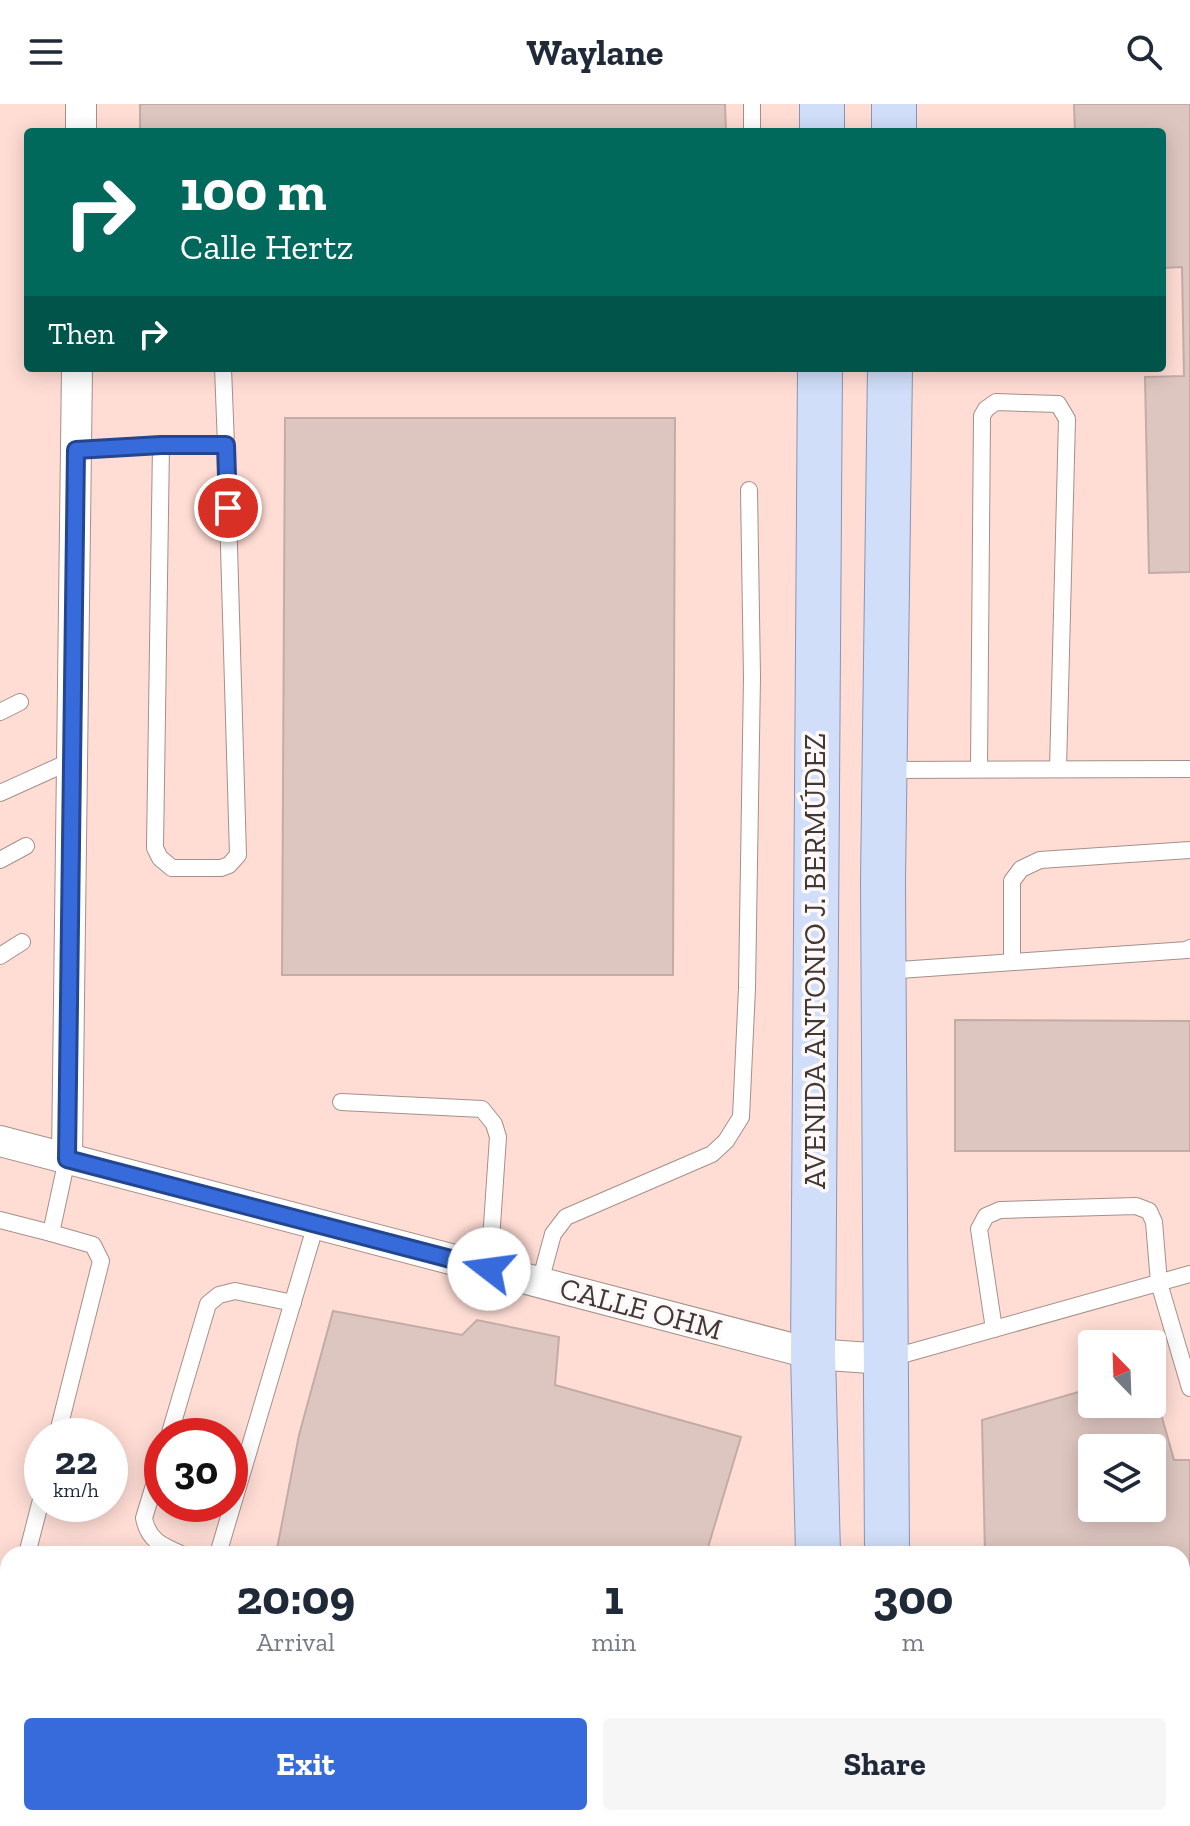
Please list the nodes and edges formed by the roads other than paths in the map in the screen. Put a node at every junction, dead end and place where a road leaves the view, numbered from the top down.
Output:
1 (81, 104) edge
2 (752, 104) edge
3 (822, 104) edge
4 (894, 104) edge
5 (81, 128) edge
6 (752, 128) edge
7 (822, 128) edge
8 (894, 128) edge
9 (77, 372) edge
10 (223, 372) edge
11 (820, 372) edge
12 (890, 372) edge
13 (161, 445) junction
14 (226, 445) junction
15 (76, 450) junction
16 (749, 490) dead end
17 (20, 702) dead end
18 (0, 712) edge
19 (71, 761) junction
20 (979, 769) junction
21 (1058, 769) junction
22 (1190, 769) edge
23 (886, 770) junction
24 (0, 793) edge
25 (26, 846) dead end
26 (1190, 850) edge
27 (0, 860) edge
28 (22, 942) dead end
29 (1190, 948) edge
30 (0, 956) edge
31 (1012, 962) junction
32 (884, 971) junction
33 (341, 1102) dead end
34 (0, 1141) edge
35 (67, 1159) junction
36 (0, 1220) edge
37 (316, 1224) junction
38 (51, 1233) junction
39 (489, 1269) junction
40 (1190, 1274) edge
41 (540, 1282) junction
42 (1159, 1283) junction
43 (293, 1303) junction
44 (994, 1329) junction
45 (813, 1354) junction
46 (1184, 1354) edge
47 (885, 1359) junction
48 (1190, 1388) edge
49 (62, 1418) edge
50 (174, 1418) edge
51 (35, 1522) edge
52 (145, 1522) edge
53 (29, 1546) edge
54 (161, 1546) edge
55 (220, 1546) edge
56 (818, 1546) edge
57 (887, 1546) edge

1 - 5 street
2 - 6 lane
3 - 7 main road
4 - 8 main road
9 - 15 street
10 - 14 lane
11 - 45 main road, AVENIDA ANTONIO J. BERMÚDEZ
12 - 23 main road
13 - 14 lane
13 - 14 lane
13 - 15 lane
15 - 19 street
16 - 41 lane
17 - 18 lane
19 - 24 lane
19 - 35 street
20 - 21 lane
20 - 21 lane
20 - 23 lane
21 - 22 lane
23 - 32 main road
25 - 27 lane
26 - 31 lane
28 - 30 lane
29 - 31 lane
31 - 32 lane
32 - 47 main road
33 - 39 lane
34 - 35 street, CALLE OHM
35 - 37 street, CALLE OHM
35 - 38 lane
36 - 38 lane
37 - 39 street, CALLE OHM
37 - 43 lane
38 - 49 lane
39 - 41 street, CALLE OHM
40 - 42 lane, CALLE OHM
41 - 45 street, CALLE OHM
42 - 44 lane, CALLE OHM
42 - 44 lane
42 - 46 lane
43 - 50 lane
43 - 55 lane
44 - 47 lane, CALLE OHM
45 - 47 street, CALLE OHM
45 - 56 main road, AVENIDA ANTONIO J. BERMÚDEZ
46 - 48 lane
47 - 57 main road
51 - 53 lane
52 - 54 lane

